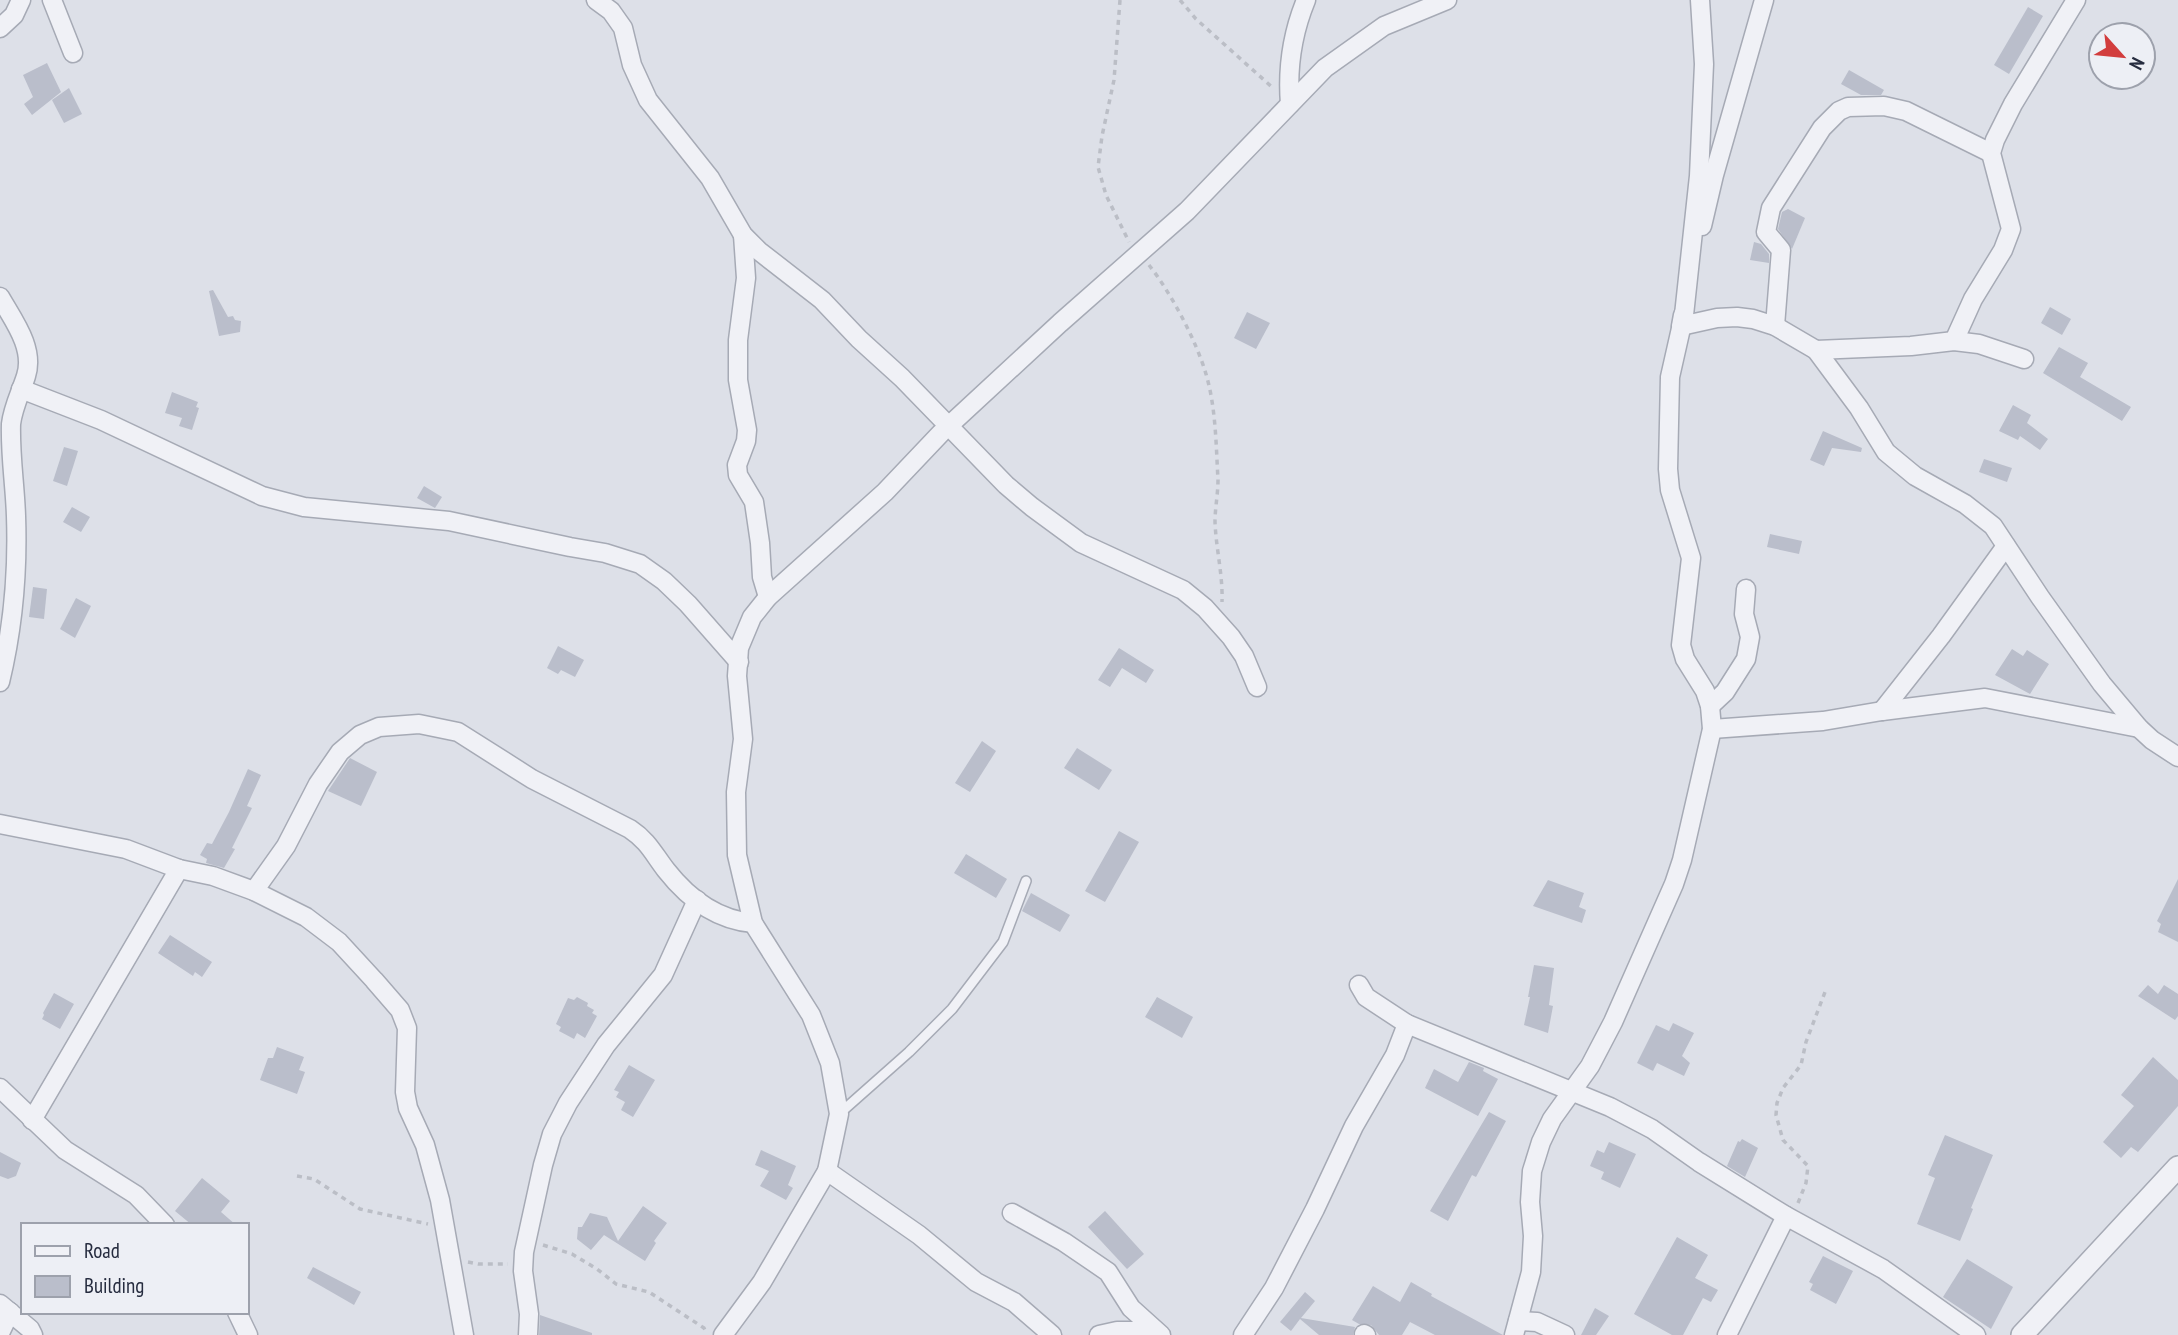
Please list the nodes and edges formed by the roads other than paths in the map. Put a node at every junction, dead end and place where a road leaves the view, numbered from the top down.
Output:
1 (21, 0) edge
2 (52, 0) edge
3 (596, 0) edge
4 (1306, 0) edge
5 (1447, 0) edge
6 (1700, 0) edge
7 (1764, 0) edge
8 (2076, 0) edge
9 (0, 28) edge
10 (73, 53) dead end
11 (1290, 104) junction
12 (1991, 153) junction
13 (743, 235) junction
14 (0, 297) edge
15 (1683, 319) junction
16 (1775, 327) junction
17 (1954, 341) junction
18 (1816, 350) junction
19 (2024, 359) dead end
20 (21, 389) junction
21 (948, 426) junction
22 (0, 509) edge
23 (16, 518) junction
24 (2006, 546) junction
25 (1746, 589) dead end
26 (768, 597) junction
27 (738, 662) junction
28 (0, 682) edge
29 (1257, 687) dead end
30 (1710, 706) junction
31 (1882, 711) junction
32 (2139, 728) junction
33 (1712, 730) junction
34 (2178, 757) edge
35 (0, 824) edge
36 (178, 869) junction
37 (1026, 881) dead end
38 (254, 891) junction
39 (697, 900) junction
40 (754, 923) junction
41 (1359, 985) dead end
42 (1407, 1024) junction
43 (0, 1088) edge
44 (1572, 1092) junction
45 (839, 1114) junction
46 (32, 1120) junction
47 (2178, 1167) edge
48 (827, 1171) junction
49 (1012, 1213) dead end
50 (1788, 1217) junction
51 (163, 1223) edge
52 (5, 1308) edge
53 (238, 1314) edge
54 (1516, 1328) edge
55 (1157, 1333) edge
56 (0, 1334) edge
57 (33, 1335) edge
58 (248, 1335) edge
59 (464, 1335) edge
60 (528, 1335) edge
61 (723, 1335) edge
62 (1052, 1335) edge
63 (1099, 1335) edge
64 (1243, 1335) edge
65 (1565, 1335) edge
66 (1727, 1335) edge
67 (1976, 1335) edge
68 (2022, 1335) edge

1 - 9 street
2 - 10 street
3 - 13 street
4 - 11 street
5 - 11 street
6 - 15 street
7 - 15 street
8 - 12 street
11 - 21 street
12 - 16 street
12 - 17 street
13 - 21 street
13 - 26 street
14 - 20 street
15 - 16 street
15 - 30 street
16 - 18 street
17 - 18 street
17 - 19 street
18 - 24 street
20 - 23 street
20 - 27 street
21 - 26 street
21 - 29 street
22 - 23 street
23 - 28 street
24 - 31 street
24 - 32 street
25 - 30 street
26 - 27 street
27 - 40 street
30 - 33 street
31 - 32 street
31 - 33 street
32 - 34 street
33 - 44 street
35 - 36 street
36 - 38 street
36 - 46 street
37 - 45 lane
38 - 39 street
38 - 59 street
39 - 40 street
39 - 60 street
40 - 45 street
41 - 42 street
42 - 44 street
42 - 64 street
43 - 46 street
44 - 50 street
44 - 54 street
45 - 48 street
46 - 51 street
47 - 68 street
48 - 61 street
48 - 62 street
49 - 55 street
50 - 66 street
50 - 67 street
52 - 56 street
52 - 57 street
53 - 58 street
54 - 65 street
55 - 63 street

